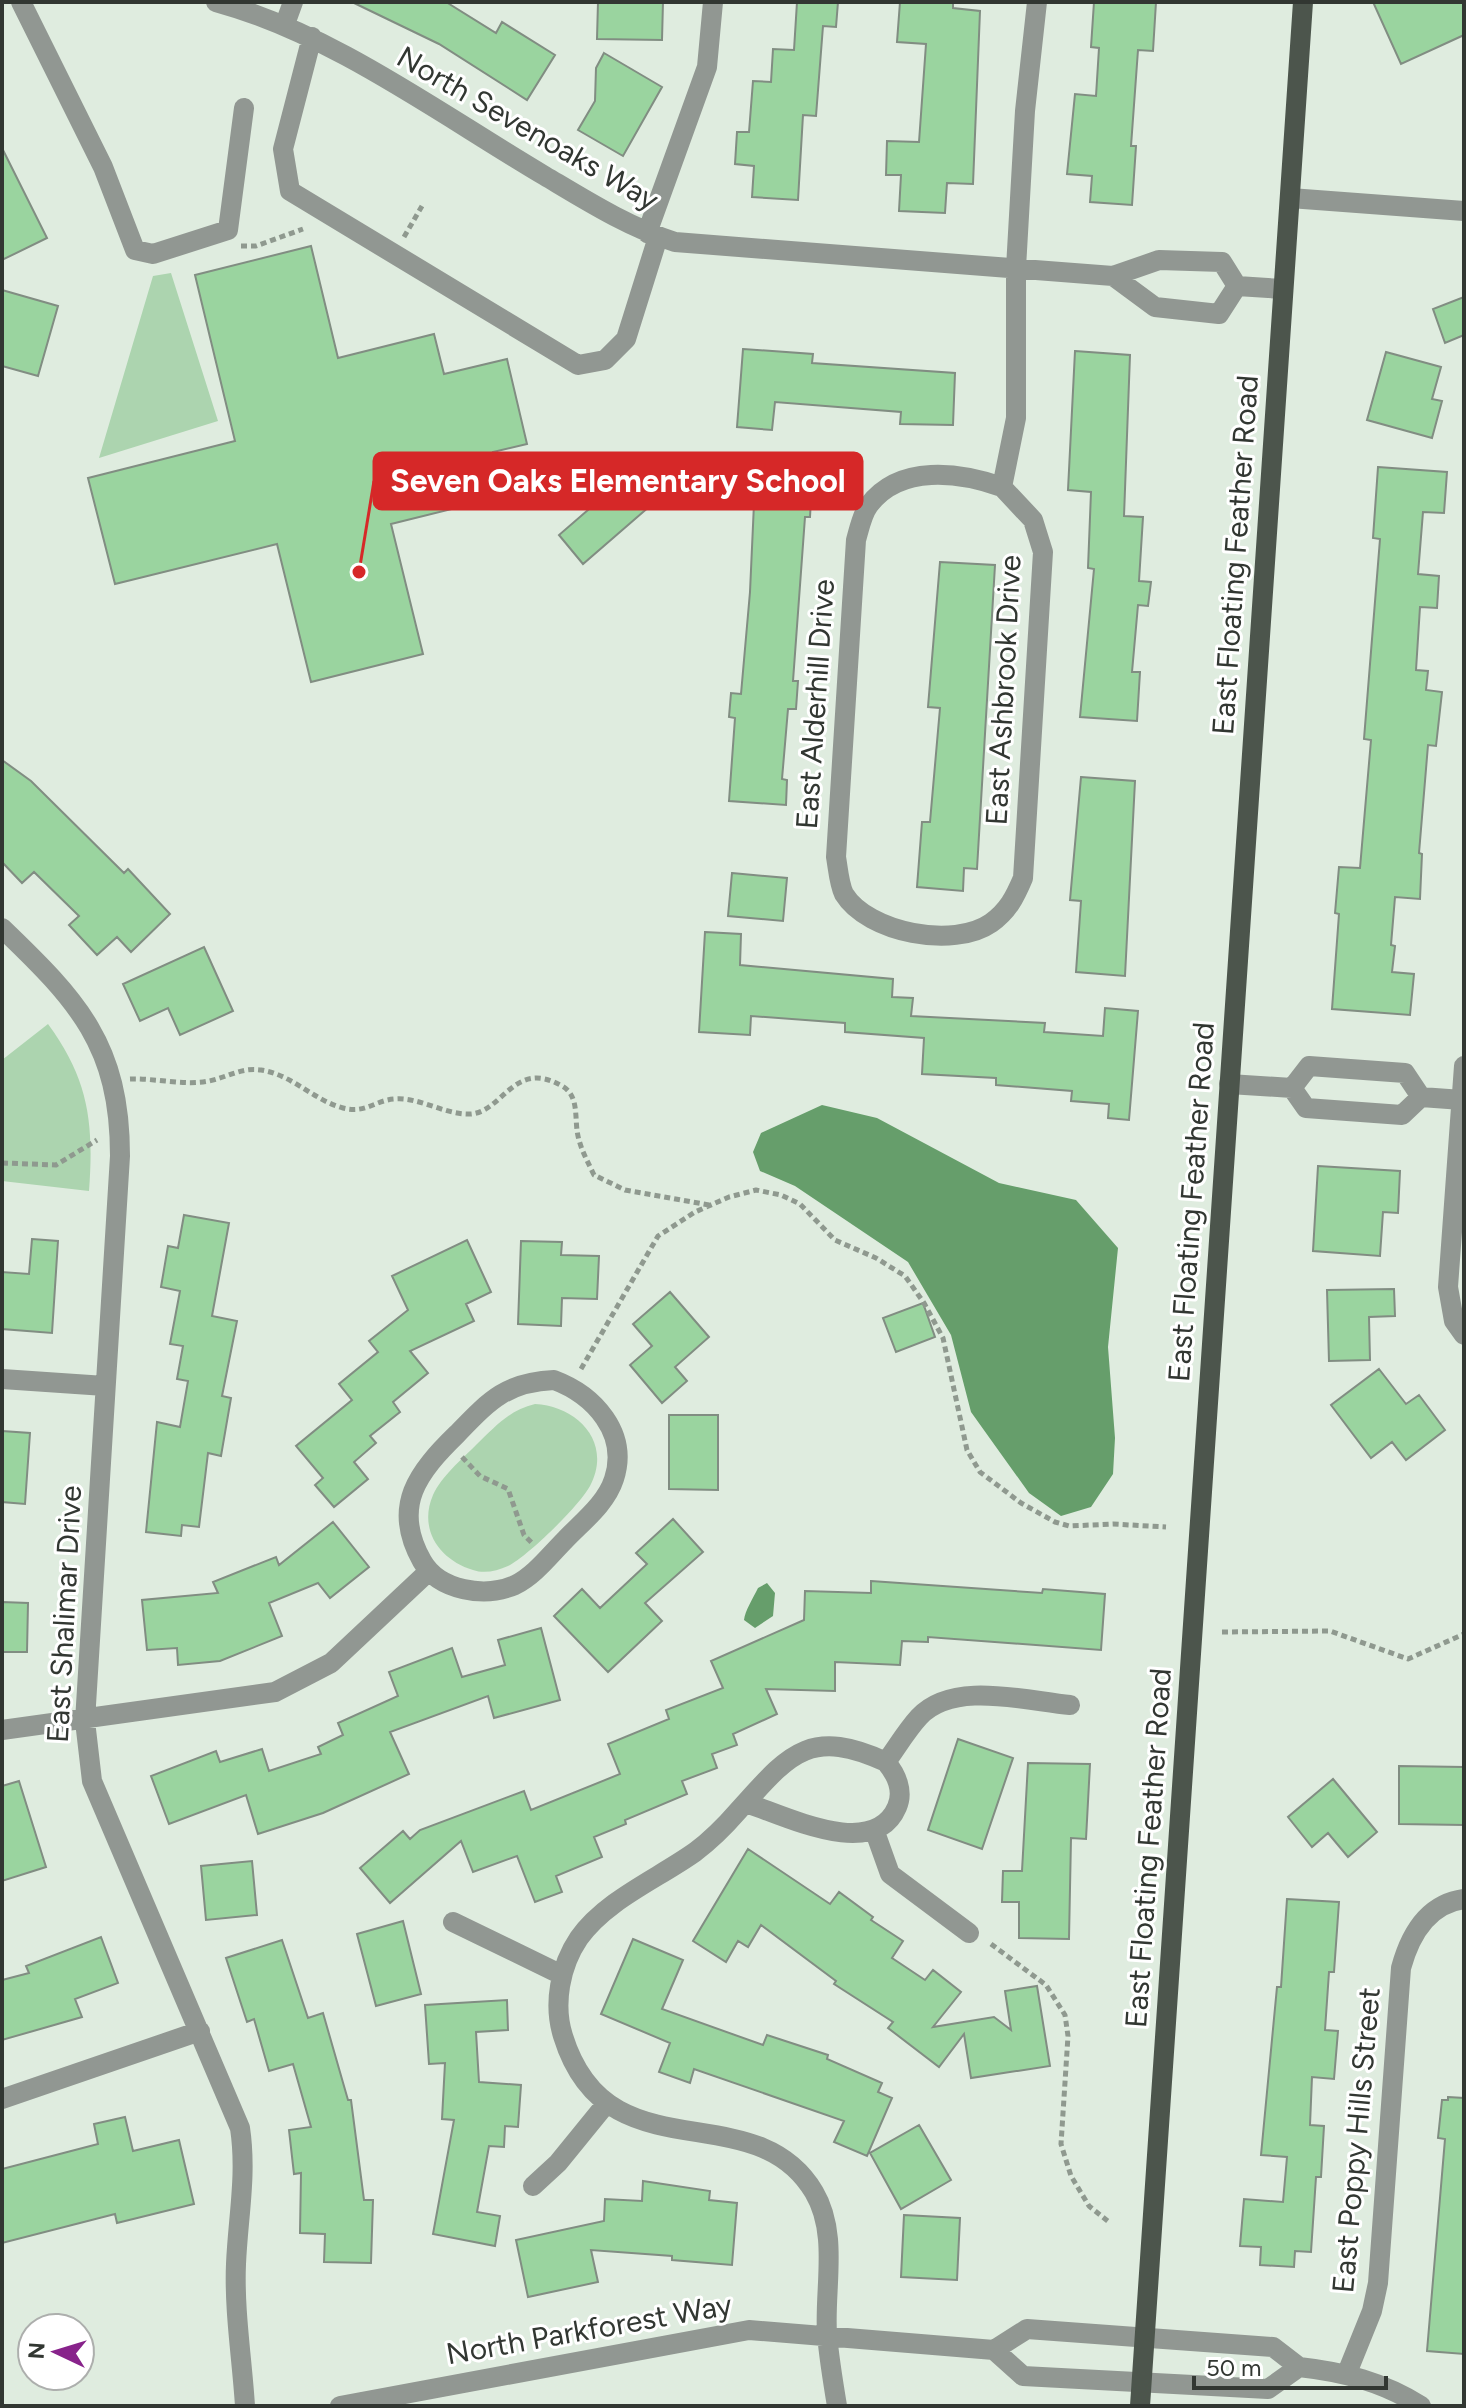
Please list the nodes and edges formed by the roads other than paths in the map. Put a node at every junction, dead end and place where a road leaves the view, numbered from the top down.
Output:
1 (20, 2) edge
2 (216, 2) edge
3 (293, 2) edge
4 (713, 2) edge
5 (1037, 2) edge
6 (1303, 2) edge
7 (2, 8) edge
8 (285, 24) junction
9 (312, 37) junction
10 (244, 108) dead end
11 (1290, 198) junction
12 (1464, 211) edge
13 (652, 235) junction
14 (1016, 268) junction
15 (1113, 276) junction
16 (1237, 286) junction
17 (1283, 289) junction
18 (1002, 487) junction
19 (989, 925) joint
20 (2, 928) edge
21 (1464, 1066) edge
22 (1229, 1084) junction
23 (1292, 1088) junction
24 (1421, 1097) junction
25 (1462, 1100) junction
26 (1459, 1328) edge
27 (2, 1379) edge
28 (105, 1386) junction
29 (428, 1572) junction
30 (1070, 1705) dead end
31 (85, 1721) junction
32 (2, 1730) edge
33 (886, 1762) junction
34 (746, 1803) junction
35 (875, 1832) junction
36 (1464, 1899) edge
37 (453, 1922) dead end
38 (969, 1933) dead end
39 (562, 1975) junction
40 (200, 2031) junction
41 (2, 2099) edge
42 (606, 2104) junction
43 (533, 2186) dead end
44 (827, 2334) junction
45 (1145, 2336) junction
46 (994, 2350) junction
47 (1299, 2367) junction
48 (1347, 2373) junction
49 (1142, 2383) junction
50 (245, 2406) edge
51 (340, 2406) edge
52 (837, 2406) edge
53 (1140, 2406) edge
54 (1421, 2406) edge

1 - 7 street
1 - 10 street
2 - 8 street, North Sevenoaks Way
3 - 8 street
4 - 13 street
5 - 14 street
6 - 11 main road, East Floating Feather Road
8 - 9 street, North Sevenoaks Way
9 - 13 street, North Sevenoaks Way
9 - 13 street
11 - 12 street
11 - 17 main road, East Floating Feather Road
13 - 14 street, North Sevenoaks Way
14 - 15 street, North Sevenoaks Way
14 - 18 street
15 - 16 street, North Sevenoaks Way
15 - 16 street
16 - 17 street
17 - 22 main road, East Floating Feather Road
18 - 19 street, East Ashbrook Drive
18 - 19 street, East Alderhill Drive
20 - 28 street, East Shalimar Drive
21 - 25 street
22 - 23 street
22 - 45 main road, East Floating Feather Road
23 - 24 street
23 - 24 street
24 - 25 street
25 - 26 street
27 - 28 street
28 - 31 street, East Shalimar Drive
29 - 29 street
29 - 31 street
30 - 33 street
31 - 32 street
31 - 40 street, East Shalimar Drive
33 - 34 street
33 - 35 street
34 - 35 street
34 - 39 street
35 - 38 street
36 - 48 street, East Poppy Hills Street
37 - 39 street
39 - 42 street
40 - 41 street
40 - 50 street, East Shalimar Drive
42 - 43 street
42 - 44 street
44 - 46 street, North Parkforest Way
44 - 51 street, North Parkforest Way
44 - 52 street
45 - 46 street
45 - 47 street
45 - 49 main road, East Floating Feather Road
46 - 49 street
47 - 48 street
47 - 49 street
48 - 54 street
49 - 53 main road, East Floating Feather Road

